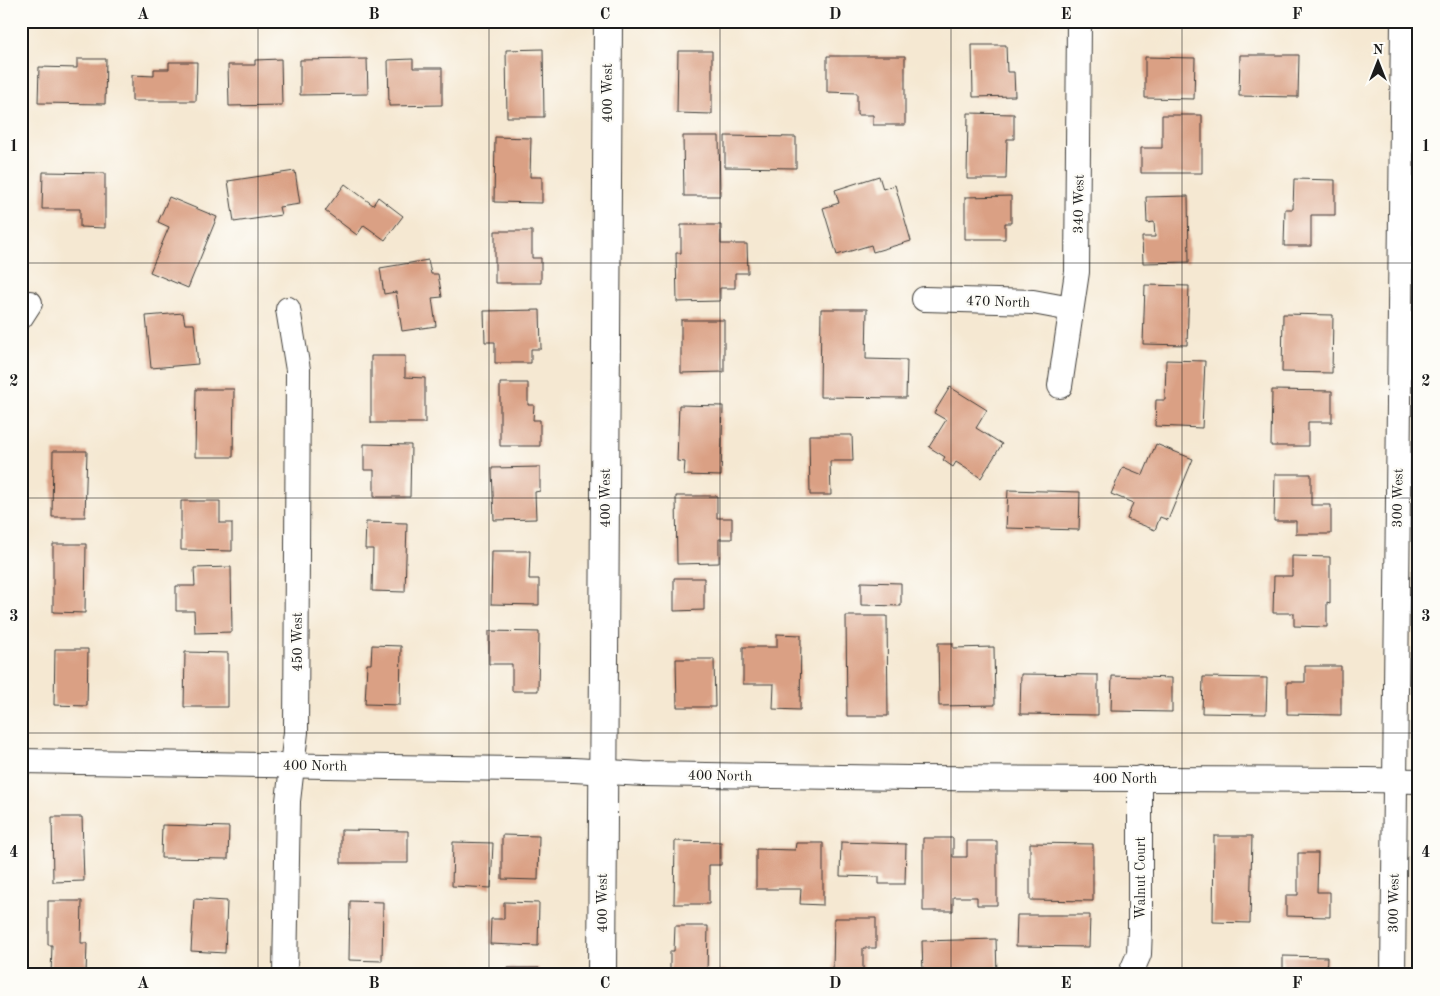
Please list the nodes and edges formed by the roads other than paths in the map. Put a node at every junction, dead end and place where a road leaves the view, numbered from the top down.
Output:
1 (608, 21) edge
2 (1079, 21) edge
3 (1403, 21) edge
4 (924, 300) dead end
5 (288, 309) dead end
6 (1071, 309) junction
7 (1060, 386) dead end
8 (21, 761) edge
9 (292, 765) junction
10 (603, 772) junction
11 (1140, 778) junction
12 (1394, 781) junction
13 (1419, 781) edge
14 (285, 975) edge
15 (602, 975) edge
16 (1130, 975) edge
17 (1393, 975) edge

1 - 10 street, 400 West
2 - 6 street, 340 West
3 - 12 street, 300 West
4 - 6 street, 470 North
5 - 9 street, 450 West
6 - 7 street, 340 West
8 - 9 street, 400 North
9 - 10 street, 400 North
9 - 14 street, 450 West
10 - 11 street, 400 North
10 - 15 street, 400 West
11 - 12 street, 400 North
11 - 16 street, Walnut Court
12 - 13 street, 400 North
12 - 17 street, 300 West

